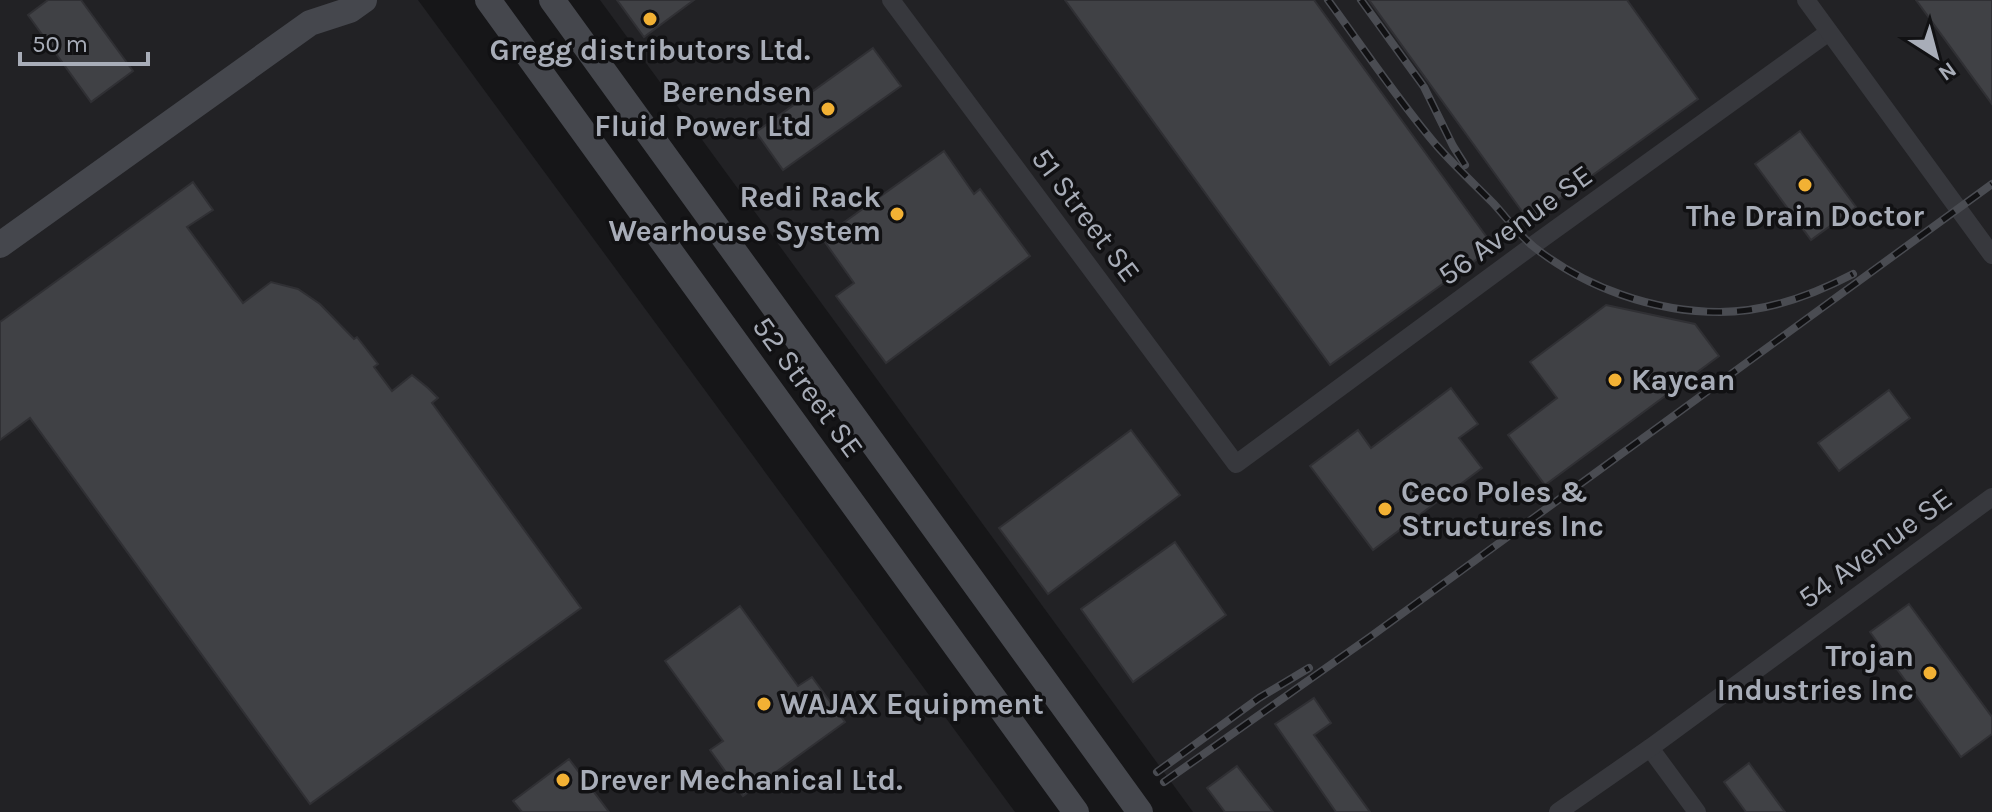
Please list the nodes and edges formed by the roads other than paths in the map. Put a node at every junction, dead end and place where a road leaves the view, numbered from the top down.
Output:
1 (325, 0) edge
2 (364, 0) edge
3 (488, 0) edge
4 (552, 0) edge
5 (891, 0) edge
6 (1806, 0) edge
7 (310, 23) junction
8 (1829, 32) junction
9 (0, 245) edge
10 (1992, 255) edge
11 (1236, 464) joint
12 (1992, 497) edge
13 (1650, 748) junction
14 (1076, 812) edge
15 (1140, 812) edge
16 (1558, 812) edge
17 (1697, 812) edge

1 - 7 main road
2 - 7 main road
3 - 14 main road, 52 Street SE
4 - 15 main road, 52 Street SE
5 - 11 street, 51 Street SE
6 - 8 street
7 - 9 main road
8 - 10 street
8 - 11 street, 56 Avenue SE
12 - 13 street, 54 Avenue SE
13 - 16 street, 54 Avenue SE
13 - 17 street

